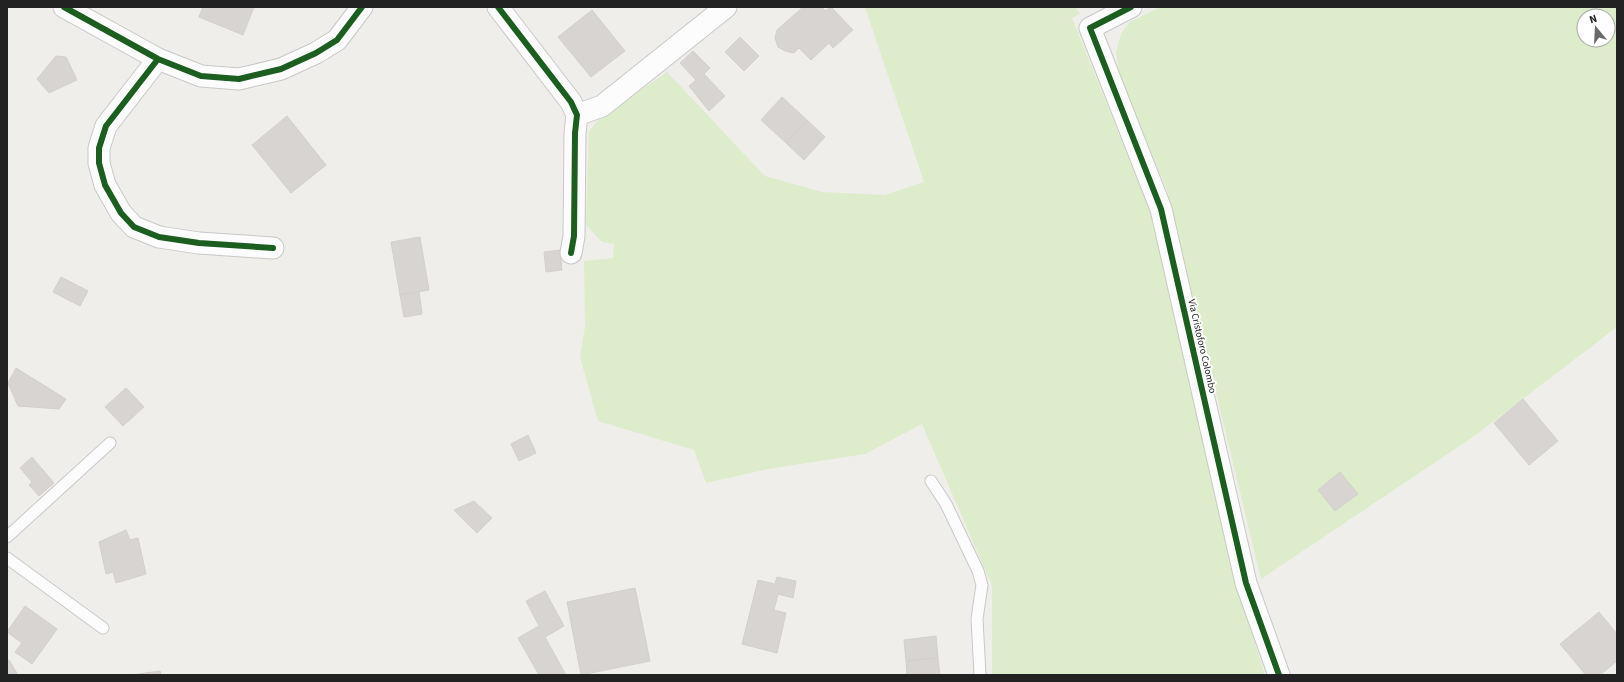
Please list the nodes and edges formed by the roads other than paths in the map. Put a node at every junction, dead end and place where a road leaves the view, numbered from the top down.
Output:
1 (64, 7) edge
2 (362, 7) edge
3 (498, 7) edge
4 (726, 7) edge
5 (1131, 7) edge
6 (158, 59) junction
7 (577, 115) junction
8 (273, 248) dead end
9 (571, 253) dead end
10 (110, 443) dead end
11 (931, 481) dead end
12 (7, 537) edge
13 (7, 558) edge
14 (103, 628) dead end
15 (980, 675) edge
16 (1279, 675) edge

1 - 6 street
2 - 6 street
3 - 7 street
4 - 7 street
5 - 16 street, Via Cristoforo Colombo
6 - 8 street
7 - 9 street
10 - 12 lane
11 - 15 lane
13 - 14 lane

